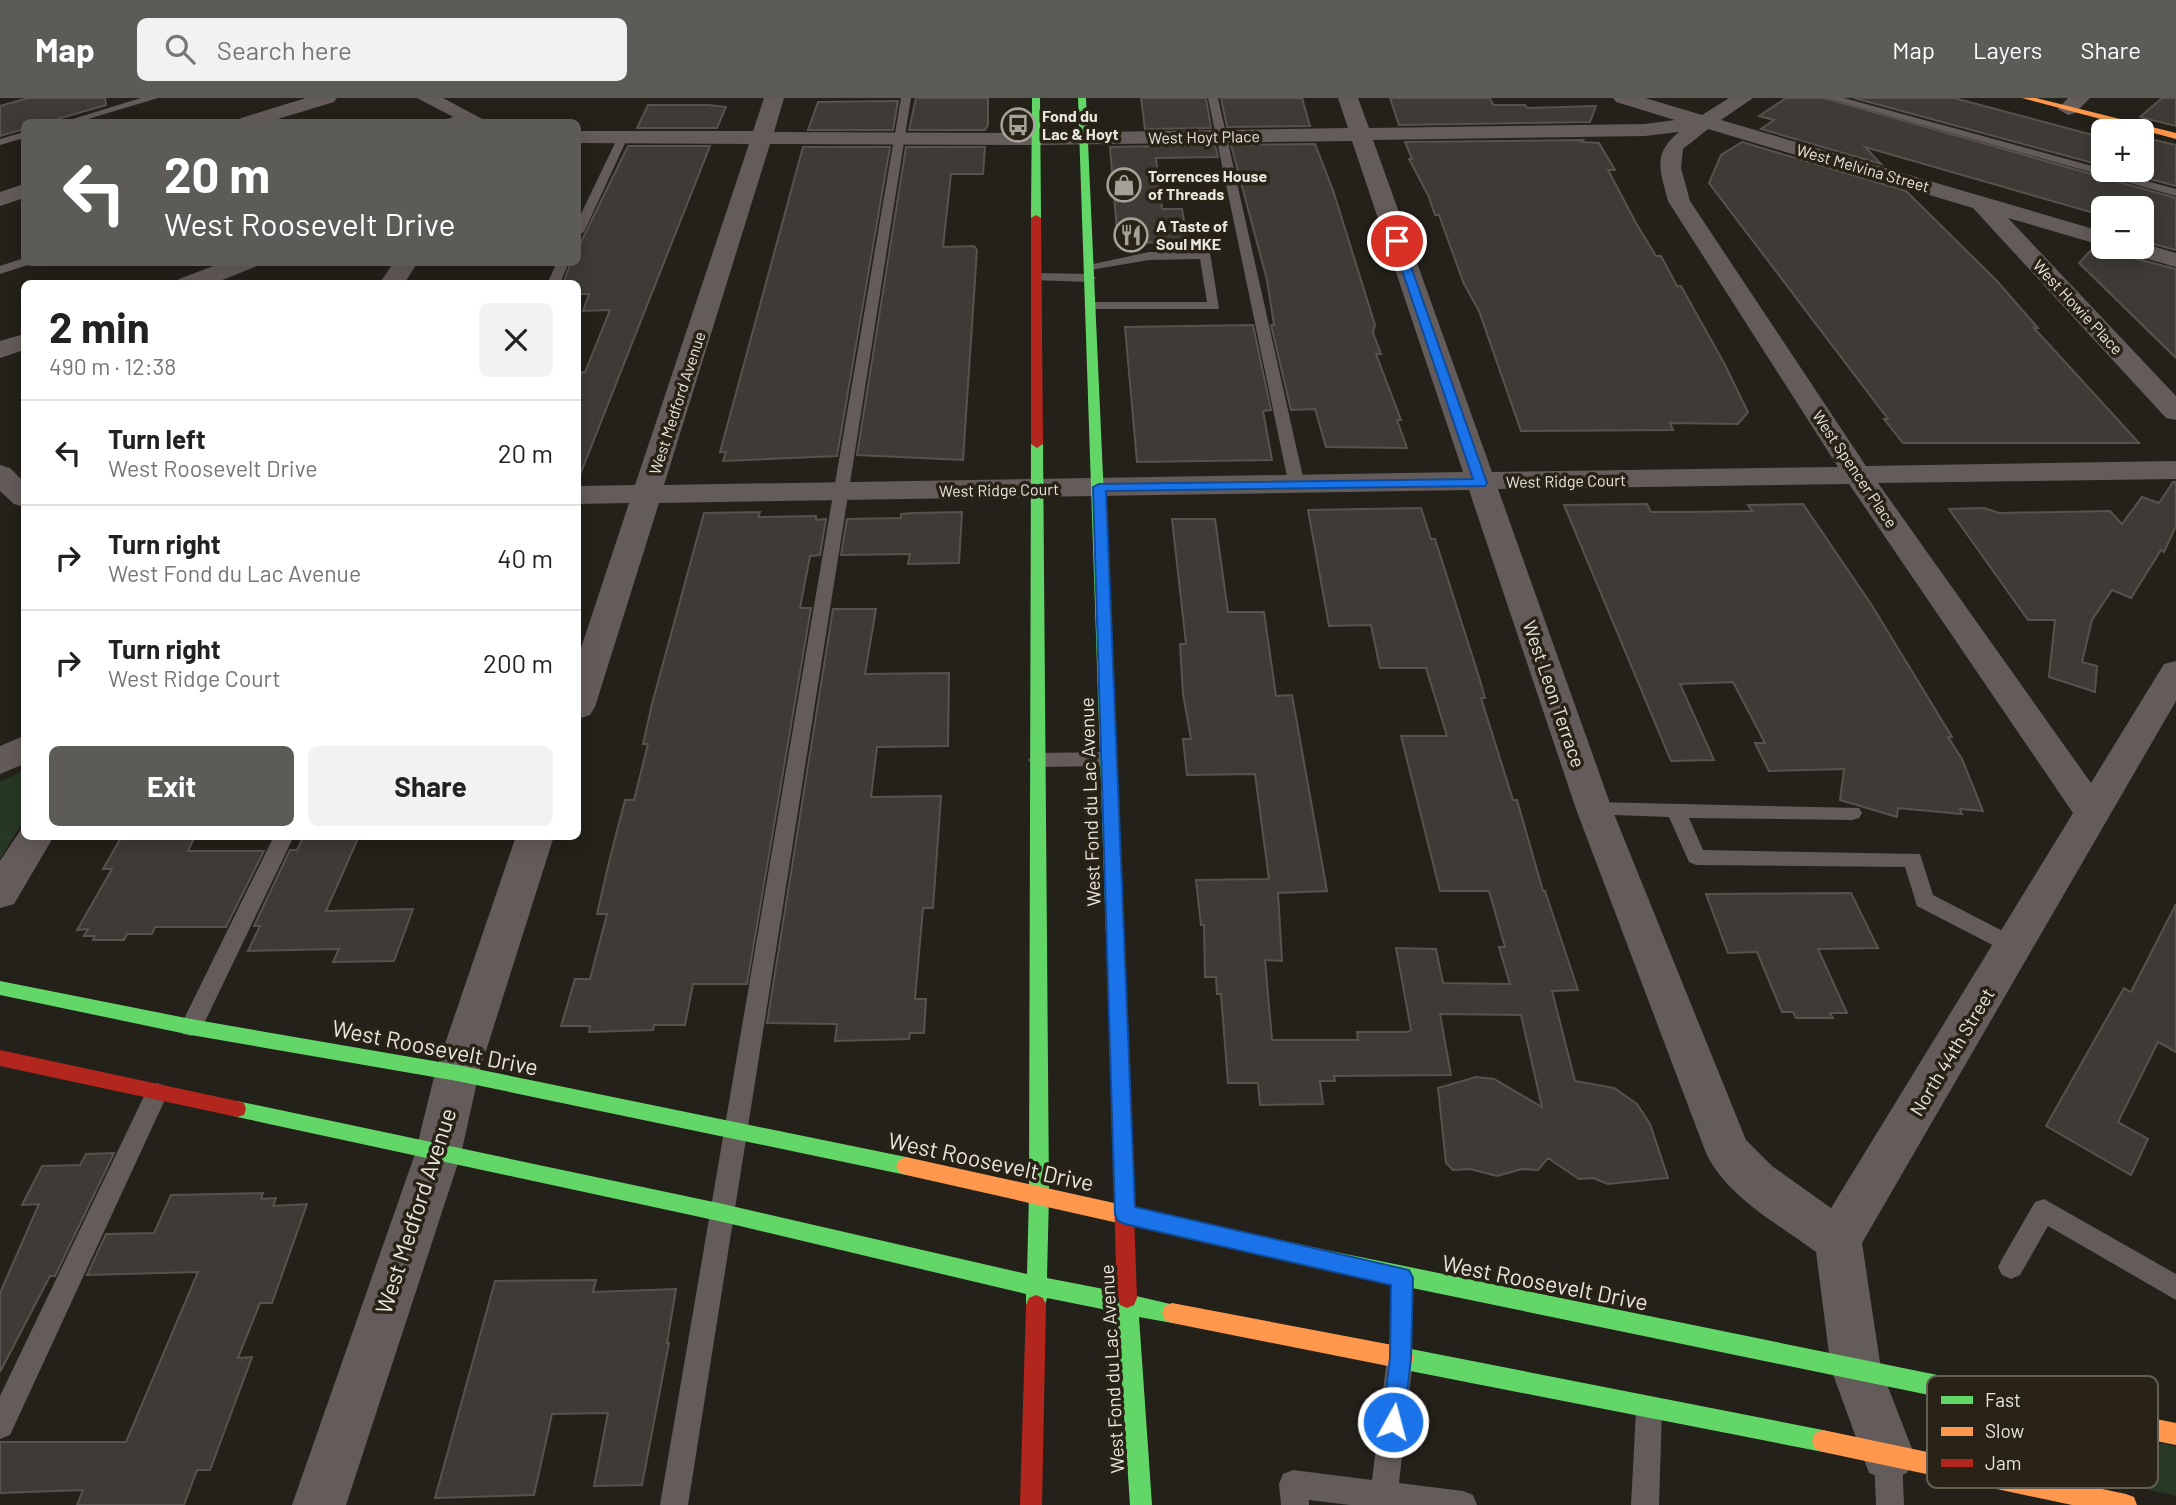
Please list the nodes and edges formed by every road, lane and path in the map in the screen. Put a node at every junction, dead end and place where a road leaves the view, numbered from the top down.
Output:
1 (153, 98) edge
2 (327, 98) edge
3 (427, 98) edge
4 (774, 98) edge
5 (906, 98) edge
6 (1036, 98) edge
7 (1082, 98) edge
8 (1213, 98) edge
9 (1348, 98) edge
10 (1623, 98) edge
11 (1743, 98) edge
12 (1832, 98) edge
13 (2026, 98) edge
14 (2093, 98) edge
15 (2074, 103) edge
16 (79, 119) edge
17 (258, 119) edge
18 (471, 119) edge
19 (2176, 119) edge
20 (1704, 122) junction
21 (1360, 135) junction
22 (21, 136) edge
23 (2176, 136) edge
24 (1084, 138) junction
25 (1221, 138) junction
26 (622, 139) junction
27 (1035, 139) junction
28 (583, 140) edge
29 (761, 140) junction
30 (899, 140) junction
31 (0, 142) edge
32 (21, 192) edge
33 (2176, 193) edge
34 (0, 199) edge
35 (1980, 202) junction
36 (581, 226) edge
37 (2091, 235) edge
38 (2154, 254) edge
39 (2176, 260) edge
40 (21, 263) edge
41 (236, 266) edge
42 (0, 271) edge
43 (1090, 272) junction
44 (1036, 277) junction
45 (199, 280) edge
46 (1091, 306) junction
47 (21, 343) edge
48 (0, 350) edge
49 (2176, 412) edge
50 (2176, 470) edge
51 (0, 474) edge
52 (1857, 474) junction
53 (1480, 483) junction
54 (1297, 486) junction
55 (1099, 487) junction
56 (1036, 489) junction
57 (844, 493) junction
58 (21, 495) edge
59 (581, 495) edge
60 (647, 496) junction
61 (21, 499) edge
62 (0, 508) edge
63 (2176, 672) edge
64 (581, 698) edge
65 (21, 750) edge
66 (1110, 759) junction
67 (1037, 760) junction
68 (0, 761) edge
69 (1594, 809) junction
70 (1676, 810) junction
71 (2091, 810) junction
72 (1852, 813) dead end
73 (33, 840) edge
74 (282, 840) edge
75 (534, 840) edge
76 (0, 893) edge
77 (2015, 947) junction
78 (0, 988) edge
79 (191, 1027) junction
80 (0, 1058) edge
81 (457, 1073) junction
82 (157, 1093) junction
83 (734, 1133) junction
84 (438, 1154) junction
85 (1039, 1194) junction
86 (723, 1213) junction
87 (1125, 1214) junction
88 (1838, 1240) junction
89 (2011, 1267) dead end
90 (1402, 1278) junction
91 (1035, 1286) junction
92 (2176, 1288) edge
93 (1127, 1302) junction
94 (1400, 1358) junction
95 (1856, 1369) junction
96 (1927, 1383) edge
97 (1649, 1406) junction
98 (0, 1425) edge
99 (2158, 1430) edge
100 (2176, 1434) edge
101 (1888, 1454) junction
102 (1927, 1465) edge
103 (2005, 1488) edge
104 (1384, 1494) junction
105 (2029, 1495) edge
106 (319, 1505) edge
107 (674, 1505) edge
108 (1031, 1505) edge
109 (1141, 1505) edge
110 (1295, 1505) edge
111 (1463, 1505) edge
112 (1645, 1505) edge
113 (1890, 1505) edge
114 (2126, 1505) edge

1 - 16 lane
2 - 17 street
3 - 18 street
4 - 29 street, West Medford Avenue
5 - 30 lane
6 - 27 main road
7 - 24 main road, West Fond du Lac Avenue
8 - 25 lane
9 - 21 street, West Leon Terrace
10 - 20 street, West Melvina Street
11 - 20 street, West Spencer Place
12 - 33 lane
13 - 15 main road
14 - 19 main road
15 - 23 main road
20 - 21 street, West Hoyt Place
20 - 35 street, West Melvina Street
20 - 52 street, West Spencer Place
21 - 25 street, West Hoyt Place
21 - 53 street, West Leon Terrace
22 - 31 lane
24 - 25 street, West Hoyt Place
24 - 27 street, West Hoyt Place
24 - 43 main road, West Fond du Lac Avenue
25 - 54 lane
26 - 28 street, West Hoyt Place
26 - 29 street, West Hoyt Place
26 - 36 lane
27 - 30 street, West Hoyt Place
27 - 44 main road
29 - 30 street, West Hoyt Place
29 - 60 street, West Medford Avenue
30 - 57 lane
32 - 34 street
35 - 37 street, West Melvina Street
35 - 49 street, West Howie Place
38 - 39 street
40 - 42 lane
41 - 45 street
43 - 44 lane
43 - 46 main road, West Fond du Lac Avenue
43 - 46 lane
44 - 56 main road
46 - 55 main road, West Fond du Lac Avenue
47 - 48 street
50 - 52 street, West Ridge Court
51 - 58 street
52 - 53 street, West Ridge Court
52 - 71 street, West Spencer Place
53 - 54 street, West Ridge Court
53 - 69 street, West Leon Terrace
54 - 55 street, West Ridge Court
55 - 56 street, West Ridge Court
55 - 66 main road, West Fond du Lac Avenue
56 - 57 street, West Ridge Court
56 - 67 main road
57 - 60 street, West Ridge Court
57 - 83 lane
59 - 60 street, West Ridge Court
60 - 64 street, West Medford Avenue
61 - 62 street
63 - 71 street, North 44th Street
65 - 68 street
66 - 67 lane
66 - 87 main road, West Fond du Lac Avenue
67 - 85 main road
69 - 70 lane
69 - 88 street, West Leon Terrace
70 - 72 lane
70 - 77 lane
71 - 77 street, North 44th Street
73 - 76 street
74 - 79 lane
75 - 81 street, West Medford Avenue
77 - 88 street, North 44th Street
78 - 79 main road, West Roosevelt Drive
79 - 81 main road, West Roosevelt Drive
80 - 82 main road
81 - 83 main road, West Roosevelt Drive
81 - 84 street, West Medford Avenue
82 - 84 main road
82 - 98 lane
83 - 85 main road, West Roosevelt Drive
83 - 86 lane
84 - 86 main road
84 - 106 street, West Medford Avenue
85 - 87 main road, West Roosevelt Drive
85 - 91 main road
86 - 91 main road
86 - 107 lane
87 - 90 main road, West Roosevelt Drive
87 - 93 main road, West Fond du Lac Avenue
88 - 95 street
89 - 92 lane
90 - 94 main road
90 - 95 main road, West Roosevelt Drive
91 - 93 main road
91 - 108 main road
93 - 94 main road
93 - 109 main road, West Fond du Lac Avenue
94 - 97 main road
94 - 104 lane
95 - 96 main road, West Roosevelt Drive
95 - 101 street
97 - 101 main road
97 - 112 lane
99 - 100 main road, West Roosevelt Drive
101 - 102 main road
101 - 113 lane
103 - 105 main road
104 - 110 lane
104 - 111 lane
105 - 114 main road

